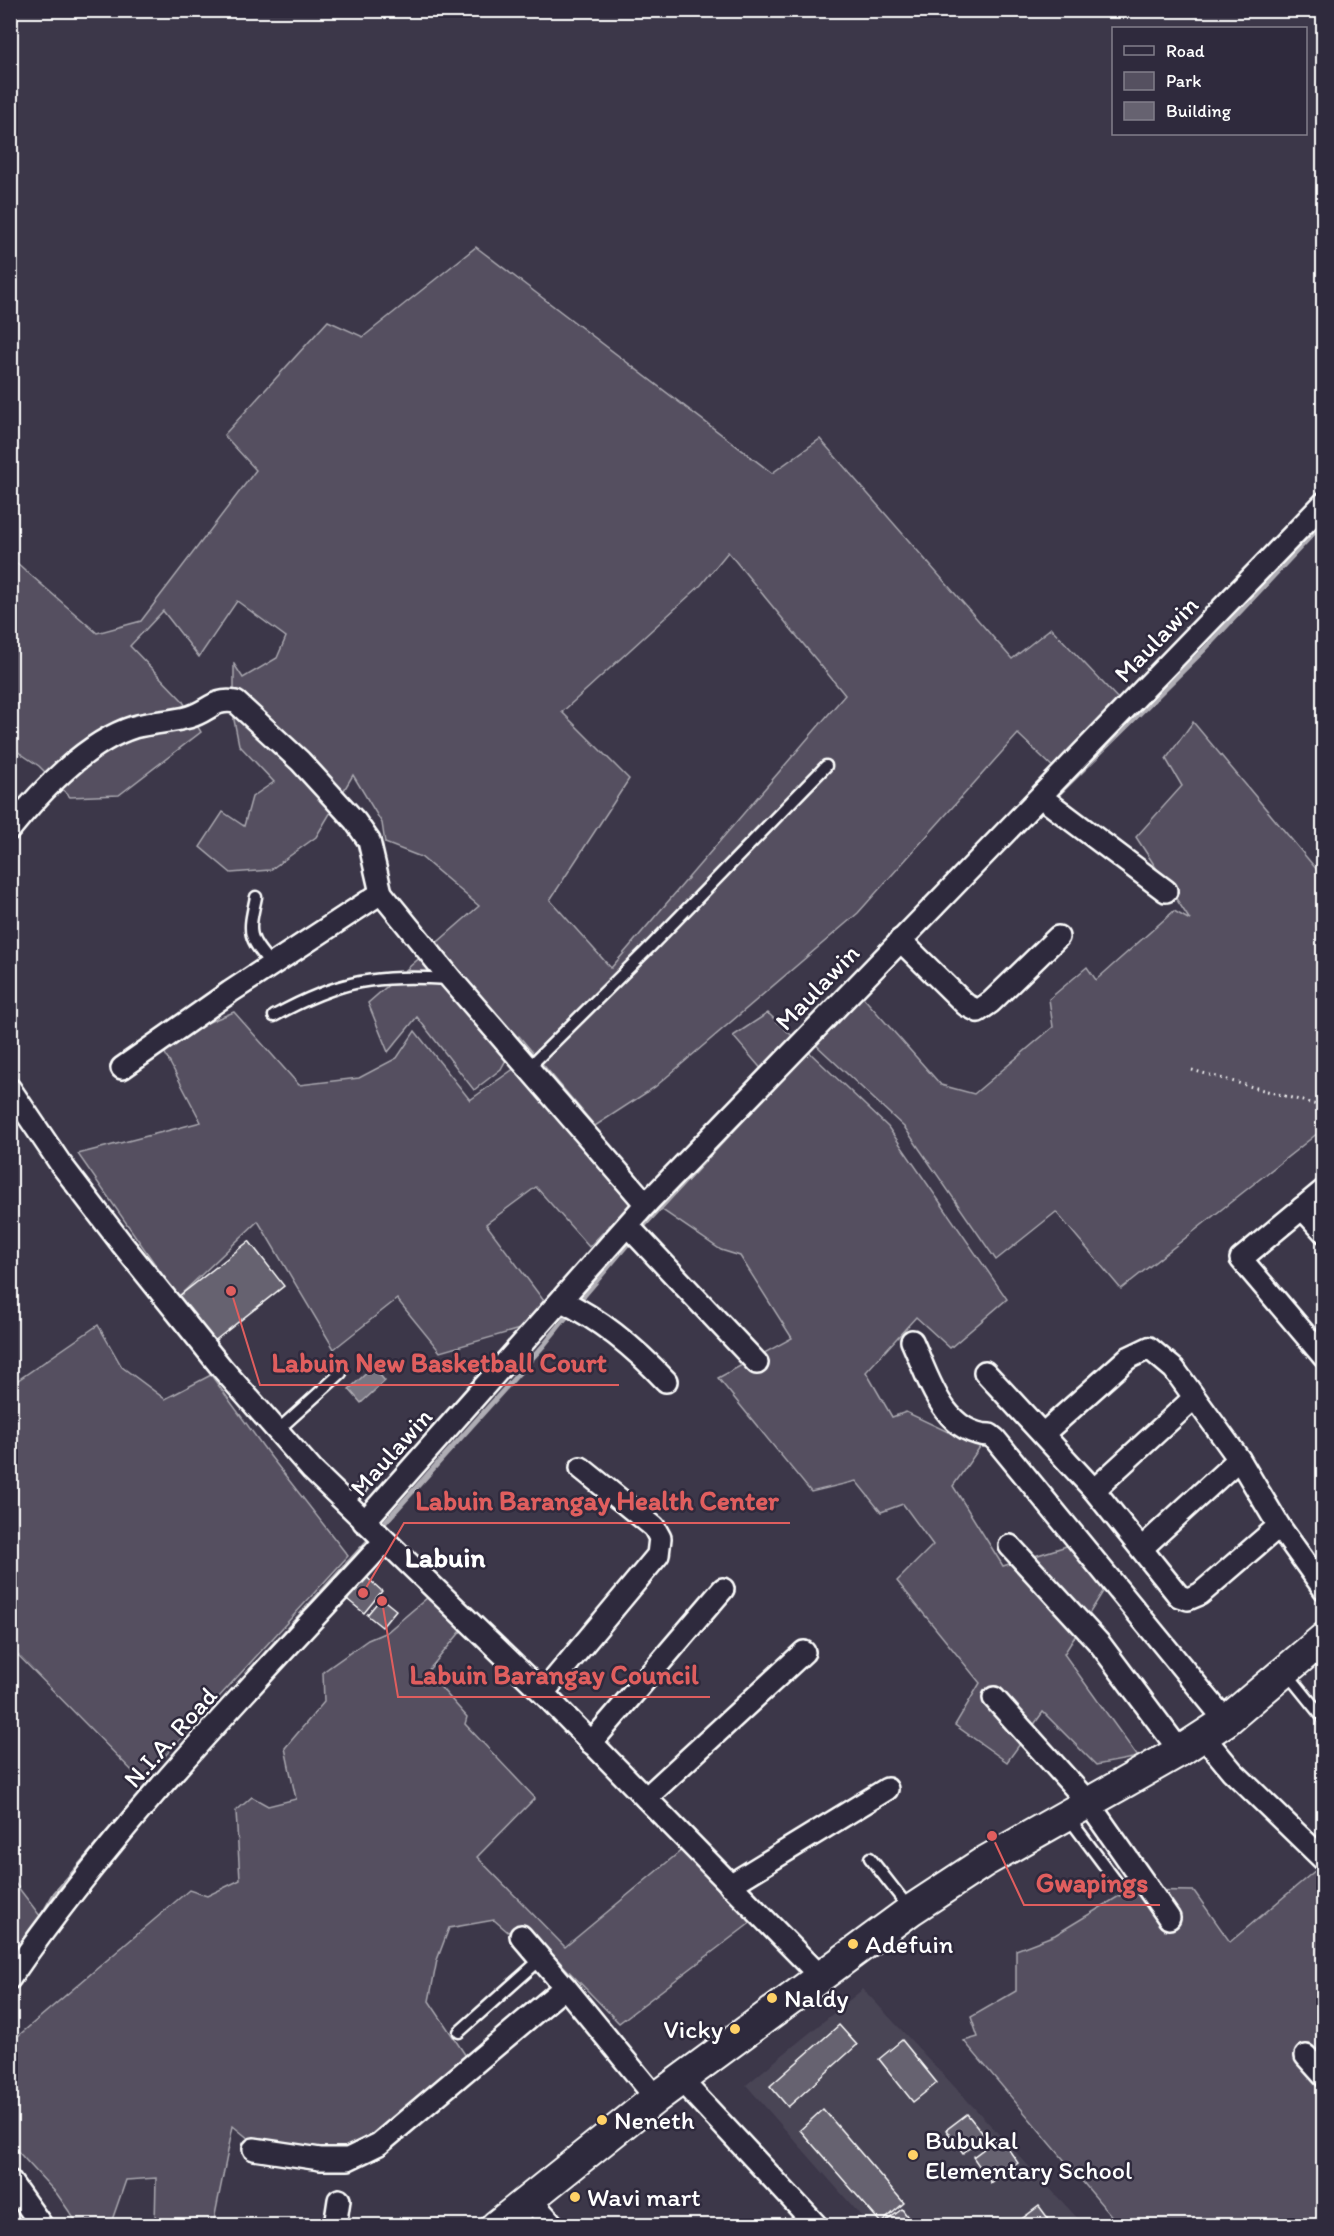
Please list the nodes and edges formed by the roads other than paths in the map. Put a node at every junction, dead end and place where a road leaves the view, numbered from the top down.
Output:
1 (1323, 503) edge
2 (826, 766) dead end
3 (1041, 796) junction
4 (10, 829) edge
5 (1166, 891) dead end
6 (381, 893) junction
7 (256, 897) dead end
8 (1058, 937) dead end
9 (900, 940) junction
10 (272, 965) junction
11 (451, 980) junction
12 (274, 1016) dead end
13 (122, 1068) dead end
14 (528, 1068) junction
15 (10, 1089) edge
16 (1323, 1190) edge
17 (646, 1204) junction
18 (1302, 1209) junction
19 (628, 1226) junction
20 (1323, 1232) edge
21 (562, 1301) junction
22 (912, 1341) dead end
23 (1323, 1357) edge
24 (757, 1363) dead end
25 (985, 1372) dead end
26 (341, 1373) dead end
27 (666, 1381) dead end
28 (1194, 1398) junction
29 (278, 1430) junction
30 (1043, 1434) junction
31 (1239, 1459) junction
32 (580, 1468) dead end
33 (362, 1489) dead end
34 (1094, 1490) junction
35 (345, 1503) junction
36 (364, 1522) junction
37 (1279, 1526) junction
38 (384, 1542) junction
39 (1010, 1546) dead end
40 (1142, 1548) junction
41 (1323, 1589) edge
42 (723, 1590) dead end
43 (1323, 1638) edge
44 (804, 1652) dead end
45 (1286, 1672) junction
46 (543, 1693) junction
47 (994, 1698) dead end
48 (1323, 1719) edge
49 (1203, 1736) junction
50 (591, 1743) junction
51 (887, 1788) dead end
52 (646, 1798) junction
53 (1077, 1808) junction
54 (870, 1858) dead end
55 (1323, 1860) edge
56 (730, 1885) junction
57 (1119, 1885) dead end
58 (911, 1910) junction
59 (1169, 1918) dead end
60 (521, 1936) dead end
61 (541, 1959) junction
62 (820, 1976) junction
63 (10, 1978) edge
64 (565, 1987) junction
65 (459, 2032) dead end
66 (1305, 2056) dead end
67 (1323, 2076) edge
68 (682, 2081) junction
69 (656, 2098) junction
70 (254, 2149) dead end
71 (10, 2181) edge
72 (339, 2200) dead end
73 (531, 2200) junction
74 (42, 2226) edge
75 (335, 2226) edge
76 (496, 2226) edge
77 (554, 2226) edge
78 (817, 2226) edge

1 - 3 street, Maulawin
2 - 14 lane
3 - 5 street
3 - 9 street, Maulawin
4 - 6 street
6 - 10 street
6 - 11 street
7 - 10 lane
8 - 9 street
9 - 17 street, Maulawin
10 - 13 street
11 - 12 lane
11 - 14 street
14 - 17 street
15 - 29 street
16 - 18 street
17 - 19 street, Maulawin
18 - 20 street
18 - 23 street
19 - 21 street, Maulawin
19 - 24 street
21 - 27 street
21 - 36 street, Maulawin
22 - 49 street
25 - 30 street
26 - 29 lane
28 - 30 street
28 - 31 street
28 - 34 street
29 - 35 street
30 - 34 street
31 - 37 street
31 - 40 street
32 - 46 street
33 - 35 lane
34 - 40 street
35 - 36 street
36 - 38 street
37 - 40 street
37 - 41 street
38 - 46 street
38 - 63 street, N.I.A. Road
39 - 49 street
42 - 50 street
43 - 45 main road
44 - 52 street
45 - 48 lane
45 - 49 main road
46 - 50 street
47 - 53 street
49 - 53 main road
49 - 55 street
50 - 52 street
51 - 56 street
52 - 56 street
53 - 57 lane
53 - 58 main road
53 - 59 street
54 - 58 lane
56 - 62 street
58 - 62 main road
60 - 61 street
61 - 64 street
61 - 65 lane
62 - 68 main road
64 - 69 street
64 - 70 street
66 - 67 street
68 - 69 main road
68 - 78 street
69 - 73 main road
71 - 74 street
72 - 75 street
73 - 76 main road
73 - 77 street

